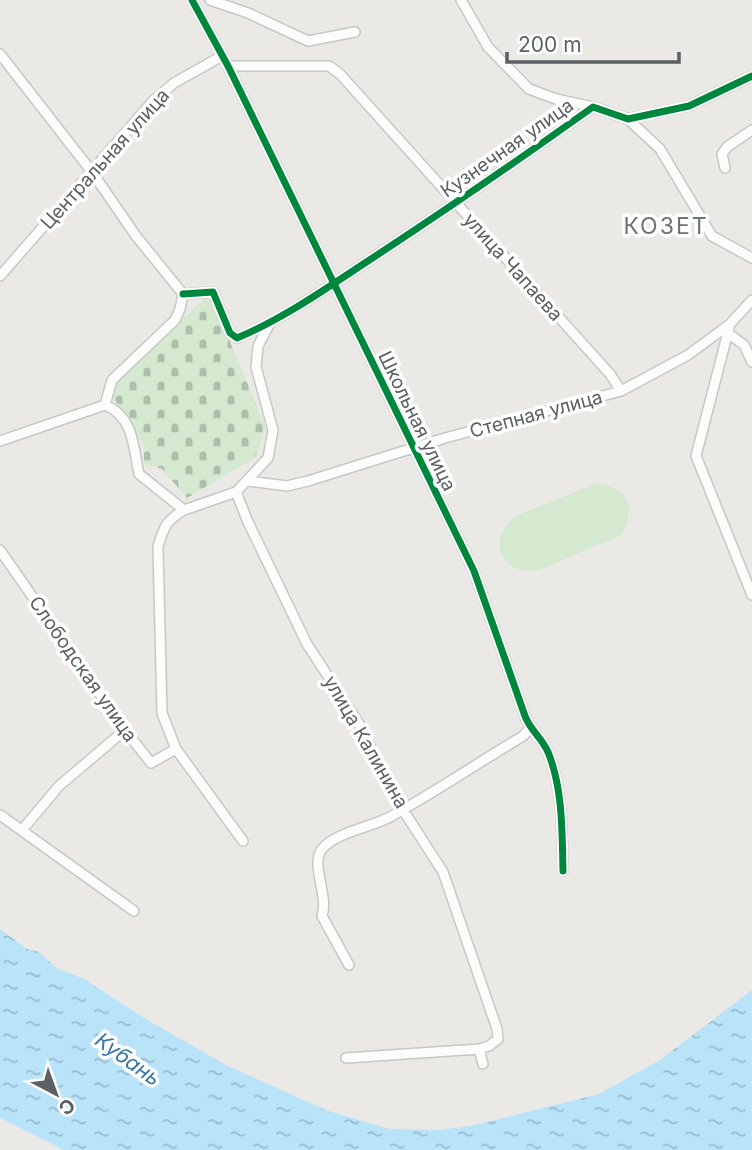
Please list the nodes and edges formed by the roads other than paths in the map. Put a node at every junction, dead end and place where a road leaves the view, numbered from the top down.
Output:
1 (192, 0) edge
2 (209, 0) edge
3 (461, 0) edge
4 (355, 32) dead end
5 (0, 54) edge
6 (222, 56) junction
7 (228, 66) junction
8 (752, 76) edge
9 (593, 107) junction
10 (628, 119) junction
11 (752, 130) edge
12 (725, 168) dead end
13 (92, 172) junction
14 (456, 204) junction
15 (752, 258) edge
16 (0, 276) edge
17 (333, 284) junction
18 (183, 294) junction
19 (752, 300) edge
20 (269, 325) junction
21 (729, 329) junction
22 (752, 362) edge
23 (621, 391) junction
24 (105, 405) junction
25 (0, 441) edge
26 (412, 447) junction
27 (248, 481) junction
28 (236, 492) junction
29 (184, 510) junction
30 (0, 550) edge
31 (752, 595) edge
32 (530, 728) junction
33 (125, 730) junction
34 (176, 750) junction
35 (403, 808) junction
36 (0, 815) edge
37 (22, 830) junction
38 (243, 841) dead end
39 (563, 872) dead end
40 (134, 911) dead end
41 (349, 965) dead end
42 (479, 1049) junction
43 (346, 1058) dead end
44 (483, 1064) dead end

1 - 6 street, Школьная улица
2 - 4 street
3 - 9 street
5 - 13 street
6 - 7 street, Школьная улица
6 - 13 street, Центральная улица
7 - 14 street, улица Чапаева
7 - 17 street, Школьная улица
8 - 10 street
9 - 10 street, Кузнечная улица
9 - 14 street, Кузнечная улица
10 - 15 street
11 - 12 street
13 - 16 street, Центральная улица
13 - 18 street
14 - 17 street, Кузнечная улица
14 - 23 street, улица Чапаева
17 - 20 street, Кузнечная улица
17 - 26 street, Школьная улица
18 - 20 street, Кузнечная улица
18 - 24 street
19 - 21 street, Степная улица
20 - 27 street
21 - 22 street
21 - 23 street, Степная улица
21 - 31 street
23 - 26 street, Степная улица
24 - 25 street
24 - 29 street
26 - 27 street, Степная улица
26 - 32 street, Школьная улица
27 - 28 street
28 - 29 street
28 - 35 street, улица Калинина
29 - 34 street
30 - 33 street, Слободская улица
32 - 35 street
32 - 39 street, Школьная улица
33 - 34 street, Слободская улица
33 - 37 street
34 - 38 street
35 - 41 street
35 - 42 street, улица Калинина
36 - 37 street
37 - 40 street
42 - 43 street
42 - 44 street

